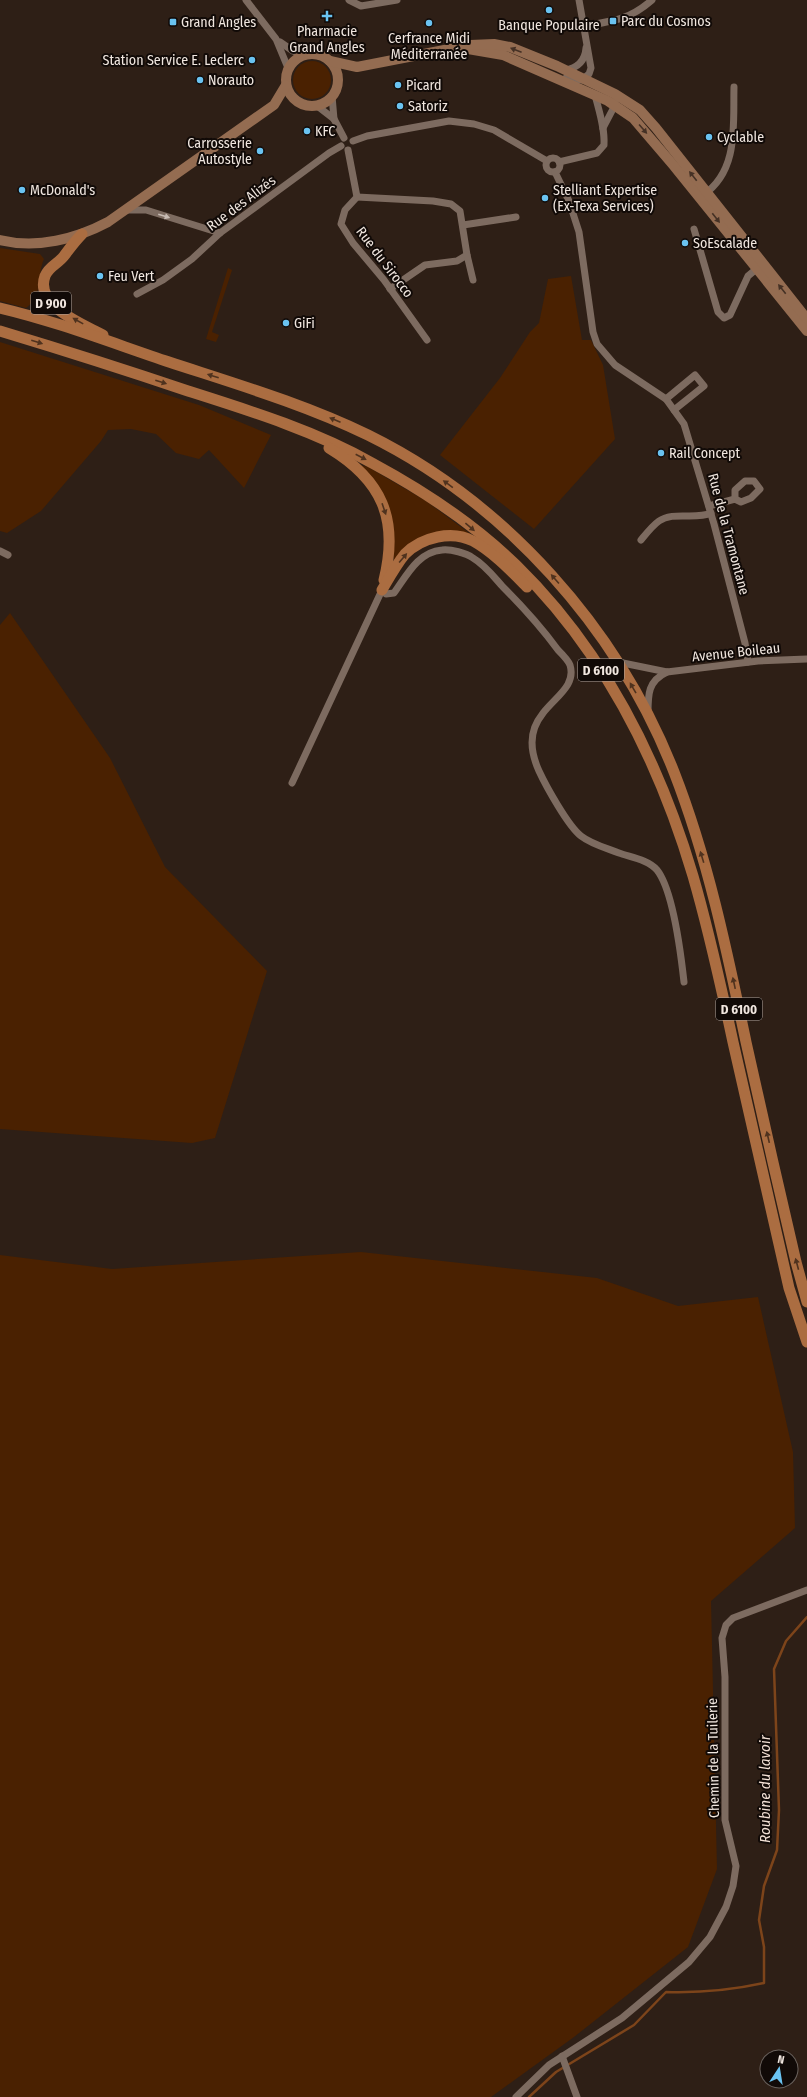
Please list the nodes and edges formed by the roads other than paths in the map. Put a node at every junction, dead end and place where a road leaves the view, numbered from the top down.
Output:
1 (246, 0) edge
2 (349, 0) edge
3 (393, 0) edge
4 (579, 0) edge
5 (652, 0) edge
6 (584, 26) junction
7 (276, 39) junction
8 (587, 42) junction
9 (458, 49) junction
10 (304, 55) junction
11 (512, 58) junction
12 (330, 61) junction
13 (580, 64) junction
14 (357, 67) junction
15 (288, 68) junction
16 (591, 68) junction
17 (565, 70) junction
18 (580, 78) junction
19 (286, 85) junction
20 (338, 85) junction
21 (734, 87) dead end
22 (584, 90) junction
23 (597, 90) junction
24 (332, 96) junction
25 (613, 100) junction
26 (298, 102) junction
27 (274, 105) junction
28 (316, 106) junction
29 (600, 111) junction
30 (627, 112) junction
31 (610, 115) junction
32 (334, 119) junction
33 (603, 128) junction
34 (344, 138) junction
35 (353, 141) junction
36 (341, 146) junction
37 (348, 150) junction
38 (547, 161) junction
39 (559, 162) junction
40 (555, 172) junction
41 (703, 195) junction
42 (357, 197) junction
43 (126, 210) junction
44 (516, 217) dead end
45 (463, 225) junction
46 (694, 229) dead end
47 (220, 233) junction
48 (82, 234) junction
49 (0, 240) edge
50 (467, 255) junction
51 (760, 266) junction
52 (473, 280) dead end
53 (390, 289) junction
54 (137, 294) dead end
55 (0, 308) edge
56 (807, 319) edge
57 (0, 331) edge
58 (807, 331) edge
59 (427, 340) dead end
60 (125, 347) junction
61 (666, 399) junction
62 (674, 410) junction
63 (296, 428) junction
64 (735, 499) dead end
65 (710, 509) junction
66 (641, 540) dead end
67 (0, 551) edge
68 (8, 555) dead end
69 (382, 590) junction
70 (577, 636) junction
71 (807, 659) edge
72 (618, 662) junction
73 (748, 662) junction
74 (667, 672) junction
75 (648, 715) junction
76 (292, 783) dead end
77 (684, 982) dead end
78 (807, 1302) edge
79 (807, 1342) edge
80 (807, 1590) edge
81 (563, 2058) junction
82 (516, 2097) edge
83 (577, 2097) edge

1 - 7 street
2 - 3 street
4 - 6 street
5 - 6 street
6 - 8 street
7 - 10 street
7 - 15 street
8 - 13 street
8 - 16 street
9 - 11 main road
9 - 14 main road
17 -> 9 main road
10 - 12 main road
10 - 15 main road
11 - 18 street
11 - 22 main road
12 - 14 main road
12 - 20 main road
13 - 17 street
13 - 18 street
14 - 20 main road
15 - 19 main road, D 900
16 - 18 street
16 - 23 street
17 - 18 main road
18 - 22 street
18 - 23 main road
19 - 26 main road
19 - 27 main road, D 900
20 - 24 main road
21 - 41 street
22 - 23 main road
23 - 25 main road
23 - 29 street
24 - 28 main road
24 - 32 street
25 - 29 street
25 - 30 main road
25 - 31 street
41 -> 25 main road
26 - 27 main road, D 900
26 - 28 main road, D 900
27 - 43 main road, D 900
28 - 32 street
29 - 33 street
30 - 31 street
30 -> 41 main road
31 - 33 street
32 - 34 street
33 - 39 street
34 - 35 street
34 - 36 street
35 - 37 street
35 - 38 street
36 - 37 street
36 - 47 street, Rue des Alizés
37 - 42 street
38 - 39 street
38 - 40 street
39 - 40 street
40 - 61 street, Rue de la Tramontane
41 - 51 main road
42 - 45 street
42 - 53 street, Rue du Sirocco
43 -> 47 street
43 - 48 main road, D 900
44 - 45 street
45 - 50 street
46 - 51 street
47 - 54 street, Rue des Alizés
48 - 49 main road, D 900
60 -> 48 main road, D 900
50 - 52 street
50 - 53 street
56 -> 51 main road
51 - 58 main road
53 - 59 street, Rue du Sirocco
55 - 60 main road, D 6100
57 -> 63 main road, D 6100
72 -> 60 main road, D 6100
61 - 62 street, Rue de la Tramontane
61 - 62 street
62 - 65 street, Rue de la Tramontane
63 -> 69 main road
63 -> 70 main road, D 6100
64 - 65 street
65 - 66 street
65 - 73 street, Rue de la Tramontane
67 - 68 street
69 -> 70 main road
69 - 76 street
69 - 77 street
70 - 79 main road, D 6100
71 - 73 street, Avenue Boileau
72 - 74 street, Avenue Boileau
75 -> 72 main road, D 6100
73 - 74 street, Avenue Boileau
74 - 75 street
78 -> 75 main road, D 6100
80 - 81 street, Chemin de la Tuilerie
81 - 82 street, Chemin de la Tuilerie
81 - 83 street

